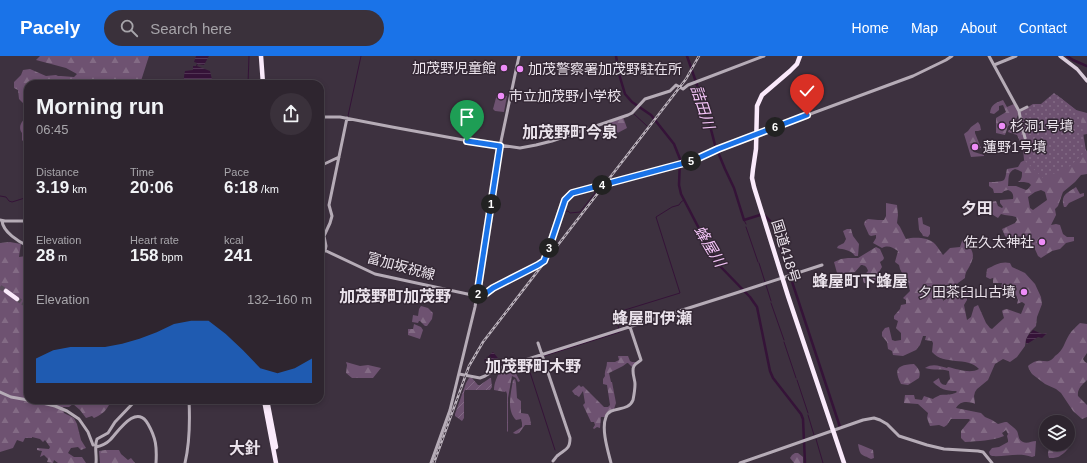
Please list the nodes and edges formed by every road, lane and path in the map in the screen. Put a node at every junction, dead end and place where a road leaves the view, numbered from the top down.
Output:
1 (262, 56) edge
2 (519, 56) edge
3 (764, 56) edge
4 (800, 56) edge
5 (952, 56) edge
6 (989, 56) edge
7 (1016, 56) edge
8 (1060, 56) edge
9 (994, 65) junction
10 (264, 80) edge
11 (1087, 82) edge
12 (1027, 107) dead end
13 (1019, 111) junction
14 (324, 117) edge
15 (348, 118) junction
16 (756, 134) junction
17 (1025, 138) dead end
18 (500, 146) junction
19 (339, 157) junction
20 (324, 164) edge
21 (1, 220) edge
22 (24, 221) edge
23 (24, 244) edge
24 (325, 251) joint
25 (822, 265) dead end
26 (782, 278) junction
27 (6, 291) tunnel mouth
28 (477, 295) junction
29 (17, 299) tunnel mouth
30 (630, 326) junction
31 (538, 343) dead end
32 (543, 356) junction
33 (459, 374) junction
34 (0, 392) edge
35 (24, 399) edge
36 (46, 404) edge
37 (131, 404) edge
38 (189, 404) edge
39 (265, 404) edge
40 (268, 404) edge
41 (833, 431) junction
42 (95, 445) junction
43 (553, 461) dead end
44 (96, 463) edge
45 (156, 463) edge
46 (185, 463) edge
47 (278, 463) edge
48 (431, 463) edge
49 (611, 463) edge
50 (740, 463) edge
51 (844, 463) edge
52 (992, 463) edge

1 - 10 highway
2 - 18 street
3 - 18 street
4 - 16 highway, 国道418号
5 - 16 street
6 - 9 street
7 - 9 street
8 - 11 main road
9 - 13 street
12 - 13 street
13 - 17 street
14 - 15 street
15 - 18 street
15 - 19 street
16 - 26 highway, 国道418号
16 - 28 street
18 - 28 street
19 - 20 street
19 - 24 street
21 - 22 street
21 - 23 street
24 - 28 street, 富加坂祝線
25 - 26 street
26 - 30 street
26 - 41 highway, 国道418号
27 - 29 highway
28 - 33 street
30 - 32 street
30 - 49 street
31 - 32 street
32 - 33 street
32 - 43 street
33 - 48 street
34 - 35 street
36 - 42 street
37 - 42 street
38 - 46 street
39 - 47 highway
40 - 47 highway
41 - 50 street
41 - 51 highway, 国道418号
41 - 52 street
42 - 44 street
42 - 45 street

